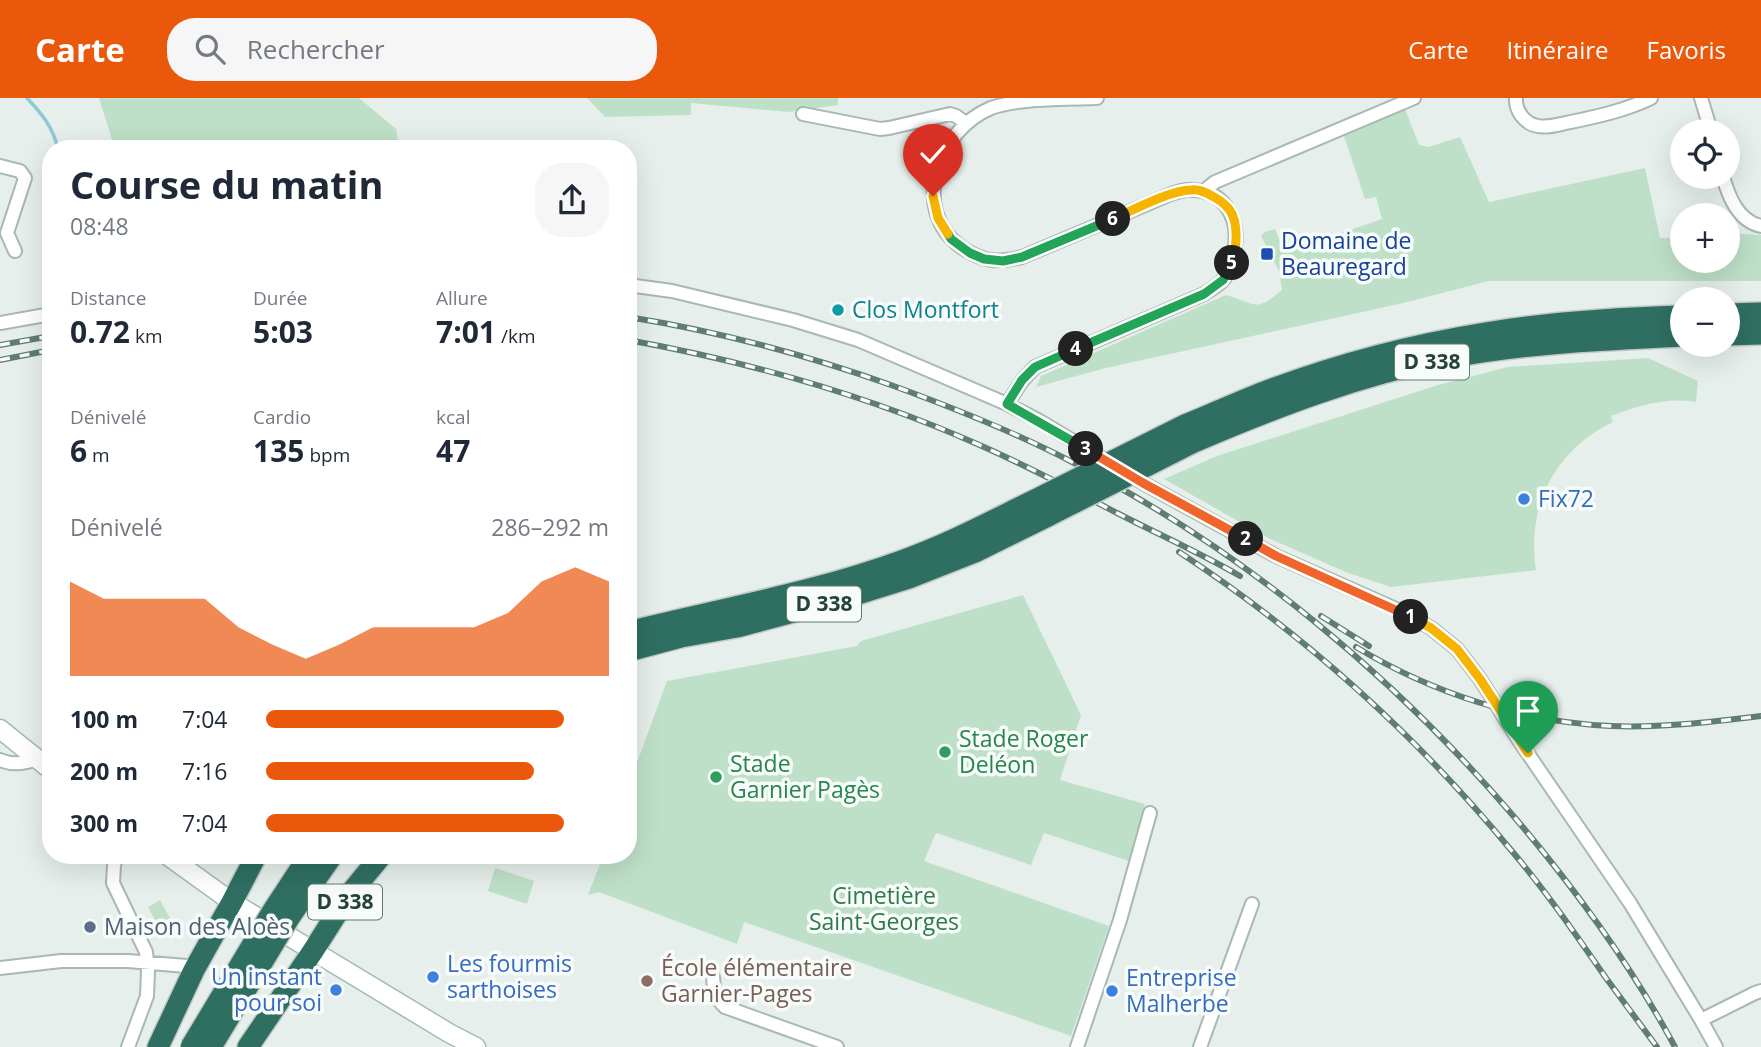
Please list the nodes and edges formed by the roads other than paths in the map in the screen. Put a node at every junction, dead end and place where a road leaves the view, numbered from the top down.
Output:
1 (1097, 98) edge
2 (1414, 98) edge
3 (1516, 98) edge
4 (1651, 98) edge
5 (1701, 98) edge
6 (803, 114) dead end
7 (1707, 119) edge
8 (966, 124) junction
9 (0, 166) edge
10 (1727, 189) edge
11 (1204, 191) junction
12 (1761, 226) edge
13 (15, 251) dead end
14 (637, 286) edge
15 (1761, 313) edge
16 (1740, 314) edge
17 (42, 316) edge
18 (1670, 317) edge
19 (0, 323) edge
20 (1761, 334) edge
21 (1740, 335) edge
22 (1670, 337) edge
23 (1007, 404) junction
24 (1190, 433) junction
25 (1046, 506) junction
26 (685, 618) junction
27 (637, 621) edge
28 (737, 627) junction
29 (637, 630) edge
30 (637, 649) edge
31 (637, 663) edge
32 (0, 729) edge
33 (0, 760) edge
34 (42, 763) edge
35 (42, 764) edge
36 (1150, 813) dead end
37 (114, 864) edge
38 (178, 864) edge
39 (252, 864) edge
40 (315, 864) edge
41 (316, 864) edge
42 (374, 864) edge
43 (232, 902) junction
44 (1252, 904) dead end
45 (313, 951) junction
46 (148, 962) junction
47 (0, 968) edge
48 (194, 970) junction
49 (713, 977) dead end
50 (1761, 991) edge
51 (1701, 1020) junction
52 (447, 1040) edge
53 (128, 1047) edge
54 (158, 1047) edge
55 (191, 1047) edge
56 (211, 1047) edge
57 (248, 1047) edge
58 (476, 1047) edge
59 (836, 1047) edge
60 (1077, 1047) edge
61 (1200, 1047) edge
62 (1716, 1047) edge

1 - 8 street
2 - 11 street
3 - 4 street
5 - 7 street
6 - 8 street
8 - 11 street
9 - 13 street
10 - 12 street
11 - 23 street
14 - 23 street
15 - 16 highway
17 - 19 street
18 - 24 highway, D 338
20 - 21 highway
22 - 24 highway, D 338
23 - 51 street
24 - 25 highway, D 338, bridge
25 - 26 highway, D 338
25 - 28 highway, D 338
26 - 27 highway, D 338
26 - 29 highway, D 338
28 - 30 highway, D 338
28 - 31 highway, D 338
32 - 34 main road
33 - 35 street
36 - 60 street
37 - 46 street
38 - 43 main road
39 - 43 highway
40 - 55 highway, D 338, bridge
41 - 56 highway, D 338, bridge
42 - 45 highway, D 338
43 - 45 main road
43 - 48 highway
44 - 61 street
45 - 52 main road
45 - 57 highway
46 - 47 street
46 - 48 street
46 - 53 street
48 - 54 highway
49 - 59 street
50 - 51 street
51 - 62 street
52 - 58 main road

